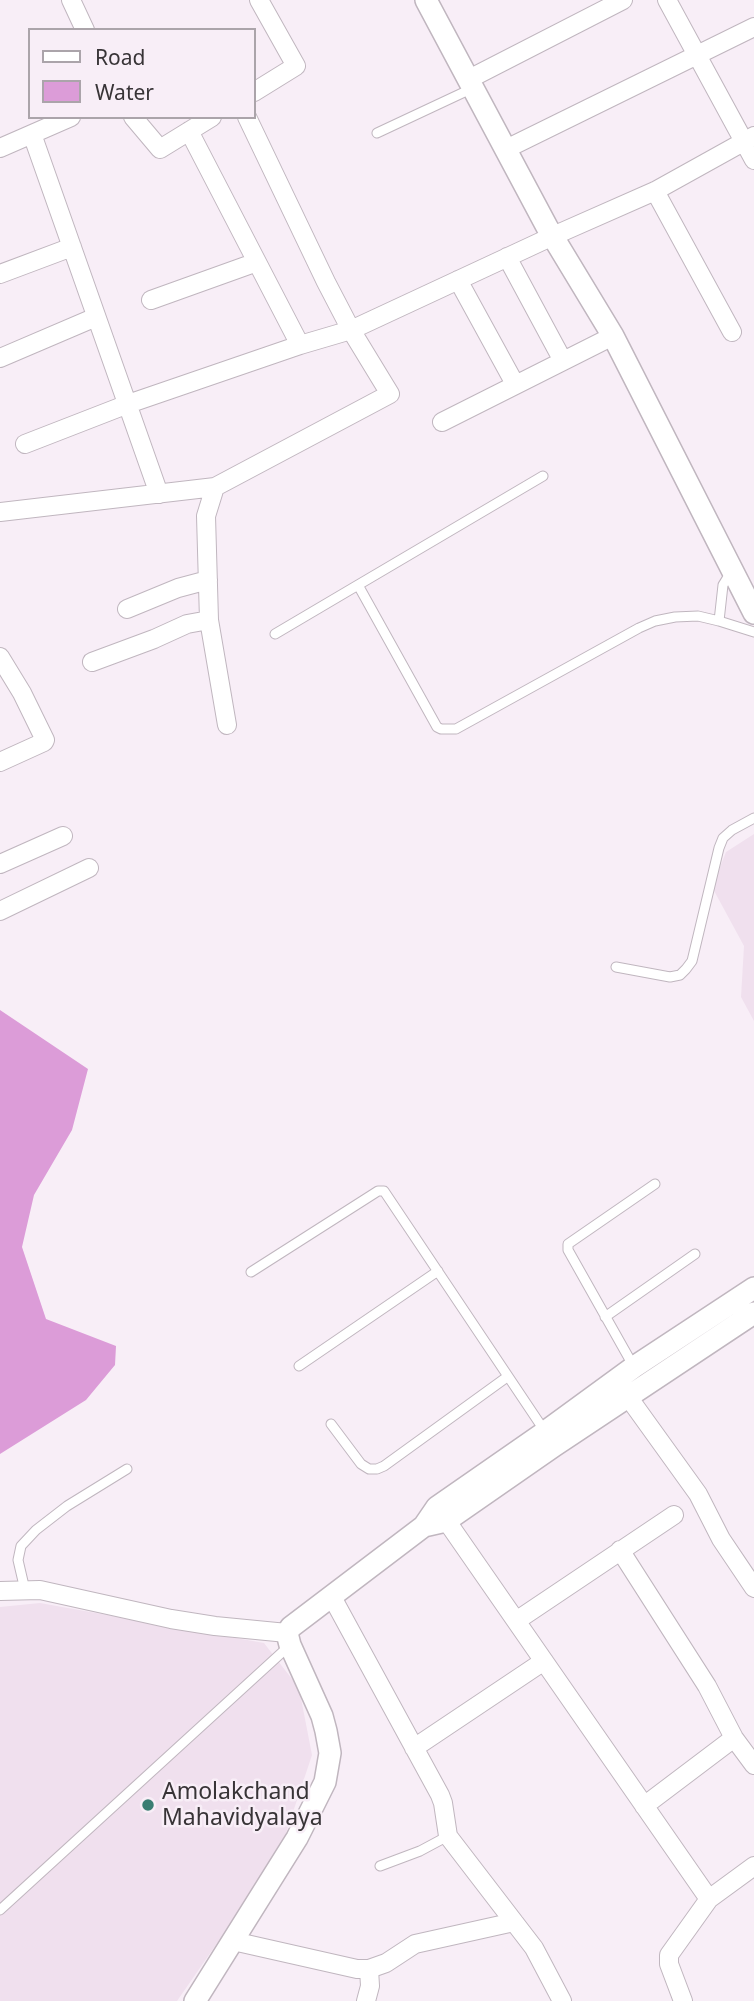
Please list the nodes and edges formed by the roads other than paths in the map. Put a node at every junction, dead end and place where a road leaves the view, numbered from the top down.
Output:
1 (259, 0) edge
2 (623, 0) edge
3 (667, 0) edge
4 (77, 2) edge
5 (431, 2) edge
6 (596, 6) edge
7 (754, 27) edge
8 (84, 28) edge
9 (696, 56) junction
10 (471, 83) junction
11 (256, 91) edge
12 (66, 119) edge
13 (135, 119) edge
14 (209, 119) edge
15 (248, 119) edge
16 (189, 131) junction
17 (377, 133) dead end
18 (32, 134) junction
19 (749, 139) edge
20 (0, 148) edge
21 (506, 149) junction
22 (754, 160) edge
23 (655, 191) junction
24 (553, 236) junction
25 (72, 247) junction
26 (507, 257) junction
27 (257, 262) junction
28 (0, 274) edge
29 (458, 280) junction
30 (152, 300) dead end
31 (96, 317) junction
32 (351, 330) junction
33 (732, 332) dead end
34 (613, 336) junction
35 (300, 345) junction
36 (0, 358) edge
37 (563, 361) junction
38 (515, 384) junction
39 (128, 404) junction
40 (442, 422) dead end
41 (25, 444) dead end
42 (543, 477) dead end
43 (215, 487) junction
44 (159, 494) junction
45 (0, 512) edge
46 (732, 571) junction
47 (208, 580) junction
48 (358, 584) junction
49 (127, 608) dead end
50 (754, 613) edge
51 (209, 620) junction
52 (719, 621) junction
53 (754, 632) edge
54 (275, 634) dead end
55 (0, 657) edge
56 (92, 662) dead end
57 (227, 725) dead end
58 (0, 762) edge
59 (754, 818) edge
60 (63, 836) dead end
61 (0, 864) edge
62 (89, 868) dead end
63 (0, 911) edge
64 (616, 967) dead end
65 (655, 1184) dead end
66 (695, 1254) dead end
67 (438, 1271) junction
68 (251, 1272) dead end
69 (754, 1288) edge
70 (754, 1312) edge
71 (606, 1317) junction
72 (299, 1366) dead end
73 (634, 1367) junction
74 (507, 1377) junction
75 (648, 1385) junction
76 (622, 1389) junction
77 (331, 1424) dead end
78 (550, 1439) junction
79 (127, 1469) dead end
80 (442, 1514) junction
81 (674, 1515) dead end
82 (620, 1550) junction
83 (754, 1588) edge
84 (25, 1590) junction
85 (0, 1591) edge
86 (332, 1597) junction
87 (516, 1621) junction
88 (289, 1639) junction
89 (544, 1661) junction
90 (734, 1738) junction
91 (414, 1748) junction
92 (754, 1765) edge
93 (644, 1806) junction
94 (448, 1836) junction
95 (380, 1866) dead end
96 (754, 1866) edge
97 (709, 1899) junction
98 (0, 1910) edge
99 (514, 1922) junction
100 (233, 1941) junction
101 (369, 1969) junction
102 (195, 2001) edge
103 (366, 2001) edge
104 (562, 2001) edge
105 (683, 2001) edge

1 - 11 street
2 - 6 street
3 - 9 street
4 - 8 street
5 - 10 street
6 - 10 street
7 - 9 street
9 - 19 street
9 - 21 street
10 - 17 lane
10 - 21 street
12 - 18 street
13 - 16 street
14 - 16 street
15 - 32 street
16 - 27 street
18 - 20 street
18 - 25 street
19 - 22 street
19 - 23 street
21 - 24 street
23 - 24 street
23 - 33 street
24 - 26 street
24 - 34 street
25 - 28 street
25 - 31 street
26 - 29 street
26 - 37 street
27 - 30 street
27 - 35 street
29 - 32 street
29 - 38 street
31 - 36 street
31 - 39 street
32 - 35 street
32 - 43 street
34 - 37 street
34 - 46 street
35 - 39 street
37 - 38 street
38 - 40 street
39 - 41 street
39 - 44 street
42 - 48 lane
43 - 44 street
43 - 47 street
44 - 45 street
46 - 50 street
46 - 52 lane
47 - 49 street
47 - 51 street
48 - 52 lane
48 - 54 lane
51 - 56 street
51 - 57 street
52 - 53 lane
55 - 58 street
59 - 64 lane
60 - 61 street
62 - 63 street
65 - 71 lane
66 - 71 lane
67 - 68 lane
67 - 72 lane
67 - 74 lane
69 - 73 street
70 - 75 street
71 - 73 lane
73 - 75 lane
73 - 76 street
74 - 77 lane
74 - 78 lane
75 - 76 street
76 - 78 street
76 - 83 street
78 - 80 street
79 - 84 lane
80 - 86 street
80 - 87 street
81 - 82 street
82 - 87 street
82 - 90 street
84 - 85 street
84 - 88 street
86 - 88 street
86 - 91 street
87 - 89 street
88 - 98 lane
88 - 100 street
89 - 91 street
89 - 93 street
90 - 92 street
90 - 93 street
91 - 94 street
93 - 97 street
94 - 95 lane
94 - 99 street
96 - 97 street
97 - 105 street
99 - 101 street
99 - 104 street
100 - 101 street
100 - 102 street
101 - 103 street

